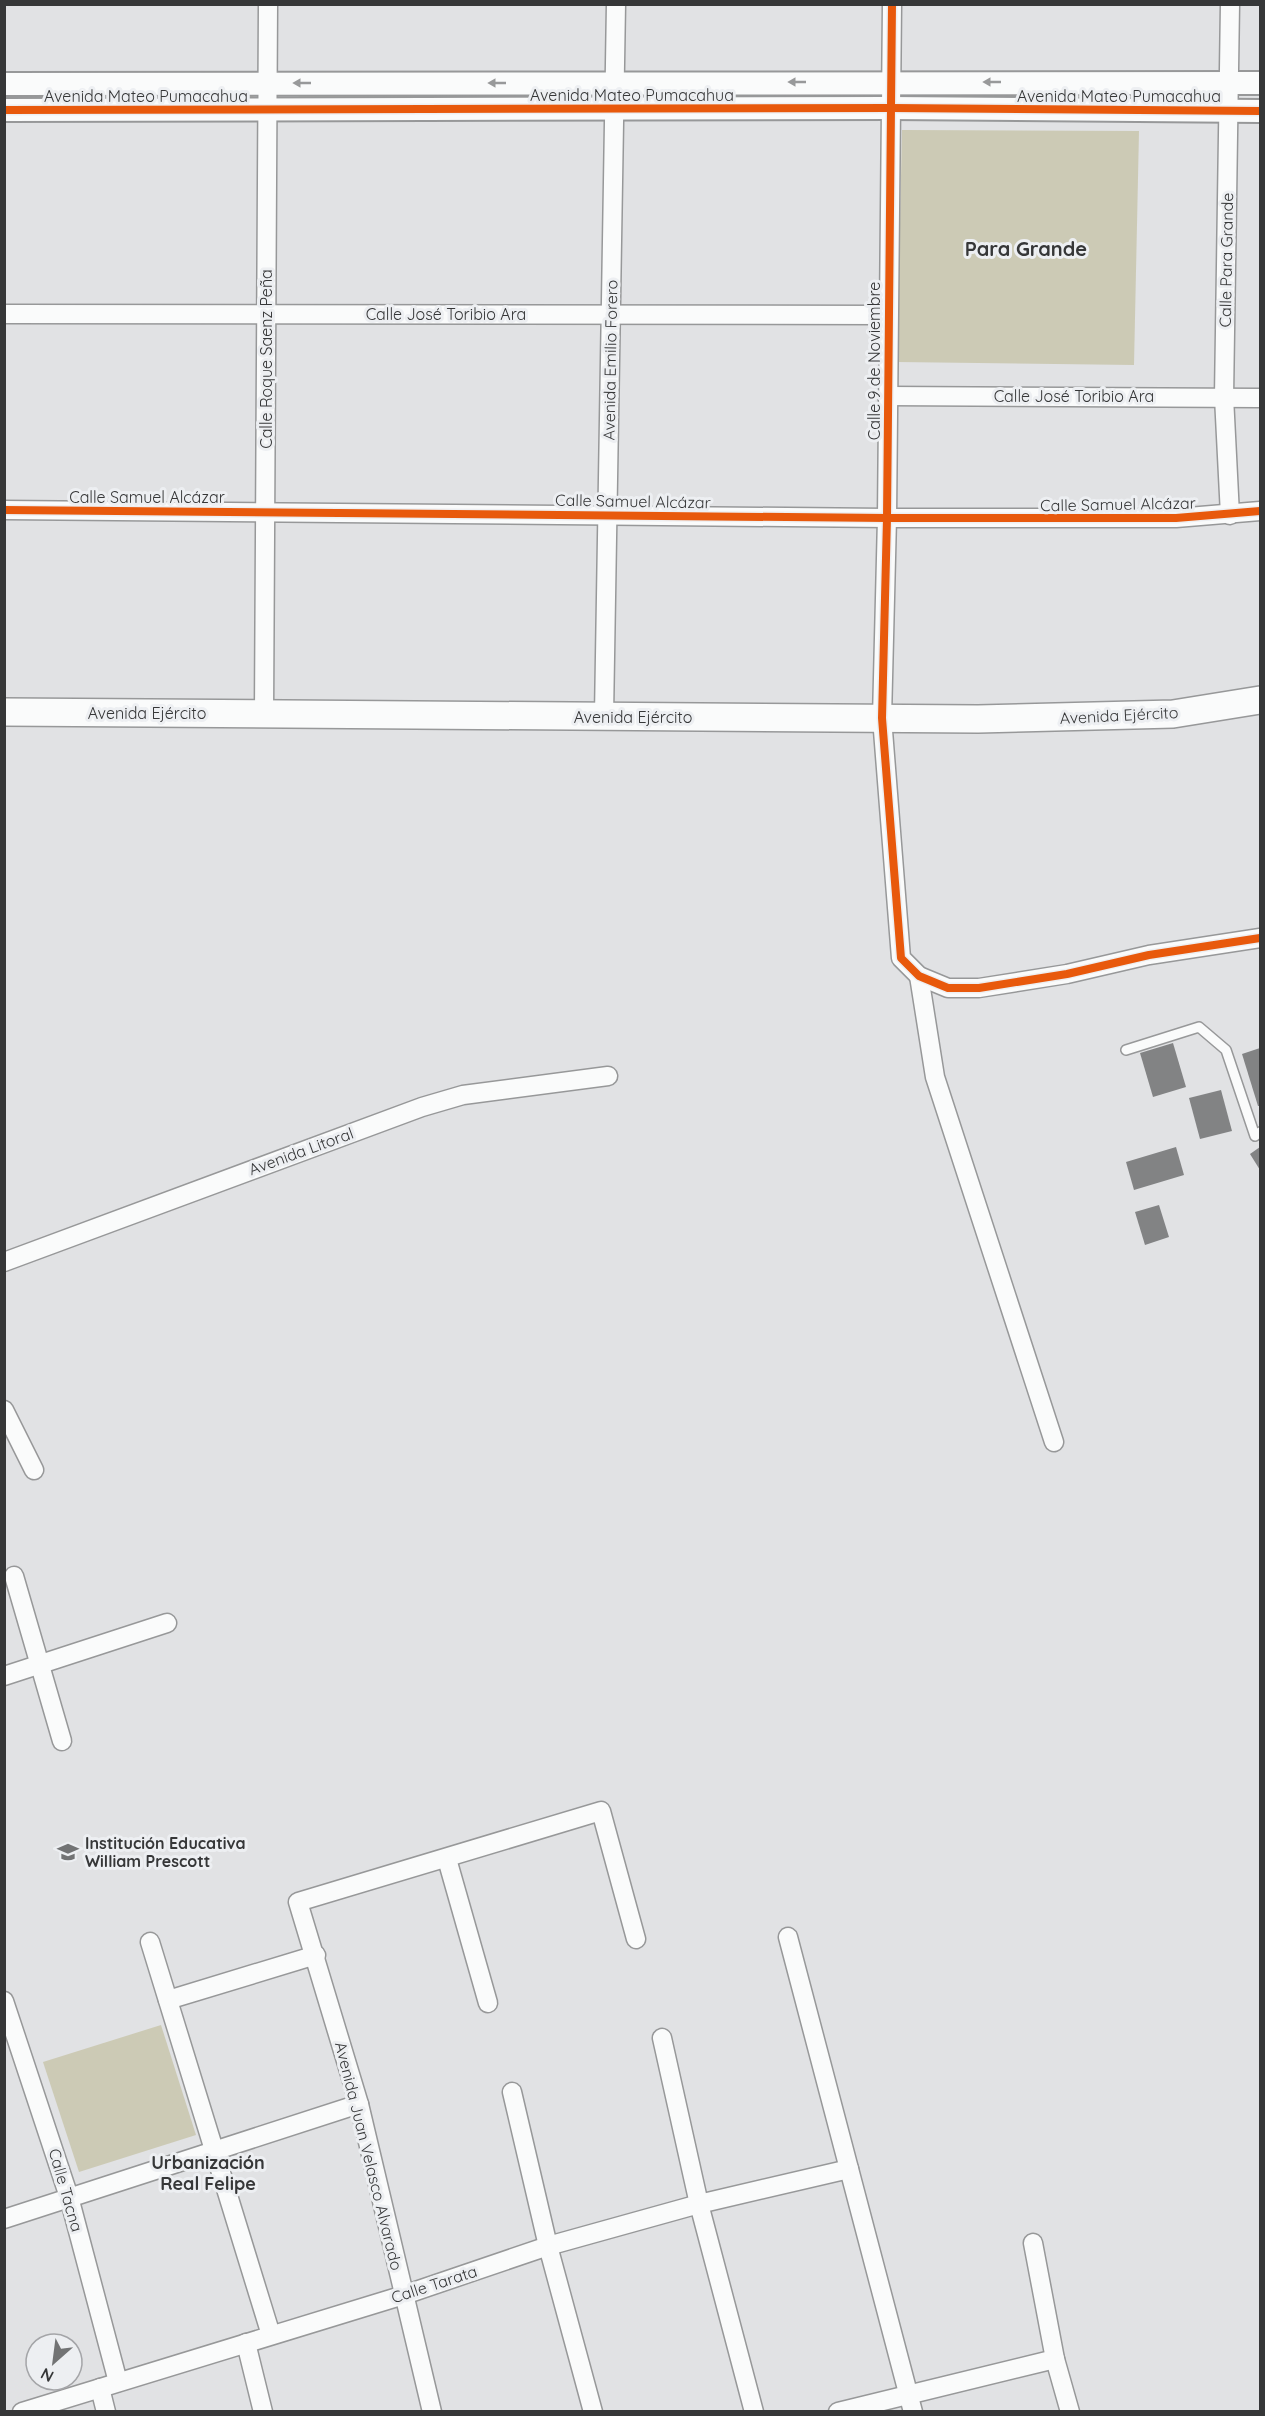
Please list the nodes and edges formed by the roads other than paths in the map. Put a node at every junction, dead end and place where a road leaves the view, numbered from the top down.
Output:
1 (268, 4) edge
2 (616, 4) edge
3 (892, 4) edge
4 (1230, 4) edge
5 (615, 82) junction
6 (891, 82) junction
7 (1229, 82) junction
8 (1260, 82) edge
9 (267, 83) junction
10 (4, 84) edge
11 (891, 108) junction
12 (614, 109) junction
13 (4, 110) edge
14 (267, 110) junction
15 (1228, 110) junction
16 (1260, 111) edge
17 (4, 314) edge
18 (266, 314) junction
19 (611, 315) junction
20 (887, 315) junction
21 (887, 396) junction
22 (1224, 397) junction
23 (1260, 398) edge
24 (4, 510) edge
25 (265, 512) junction
26 (1260, 512) edge
27 (607, 514) junction
28 (1230, 515) junction
29 (887, 518) junction
30 (1260, 700) edge
31 (4, 712) edge
32 (264, 714) junction
33 (604, 716) junction
34 (882, 718) junction
35 (1260, 938) edge
36 (919, 975) junction
37 (1126, 1050) dead end
38 (608, 1076) dead end
39 (1260, 1132) edge
40 (4, 1262) edge
41 (4, 1410) edge
42 (1054, 1442) dead end
43 (34, 1470) dead end
44 (14, 1576) dead end
45 (167, 1623) dead end
46 (39, 1664) junction
47 (4, 1676) edge
48 (62, 1742) dead end
49 (447, 1858) junction
50 (788, 1937) dead end
51 (636, 1939) dead end
52 (150, 1942) dead end
53 (316, 1955) junction
54 (168, 2000) junction
55 (4, 2001) edge
56 (488, 2003) dead end
57 (662, 2038) dead end
58 (512, 2092) dead end
59 (359, 2104) junction
60 (216, 2150) junction
61 (849, 2169) junction
62 (69, 2198) junction
63 (699, 2204) junction
64 (4, 2218) edge
65 (1033, 2242) dead end
66 (548, 2246) junction
67 (405, 2295) junction
68 (272, 2335) junction
69 (246, 2343) junction
70 (1055, 2359) junction
71 (109, 2385) junction
72 (911, 2403) edge
73 (22, 2412) edge
74 (106, 2412) edge
75 (263, 2412) edge
76 (432, 2412) edge
77 (593, 2412) edge
78 (753, 2412) edge
79 (838, 2412) edge
80 (1070, 2412) edge

1 - 9 street, Calle Roque Saenz Peña
2 - 5 street, Avenida Emilio Forero
3 - 6 street, Calle 9 de Noviembre
4 - 7 street, Calle Para Grande
6 -> 5 street, Avenida Mateo Pumacahua
5 -> 9 street, Avenida Mateo Pumacahua
5 - 12 street, Avenida Emilio Forero
7 -> 6 street, Avenida Mateo Pumacahua
6 - 11 street, Calle 9 de Noviembre
7 - 8 street, Avenida Mateo Pumacahua
7 - 15 street, Calle Para Grande
9 - 10 street, Avenida Mateo Pumacahua
9 - 14 street, Calle Roque Saenz Peña
11 - 12 street, Avenida Mateo Pumacahua
11 - 15 street, Avenida Mateo Pumacahua
11 - 20 street, Calle 9 de Noviembre
12 - 14 street, Avenida Mateo Pumacahua
12 - 19 street, Avenida Emilio Forero
13 - 14 street, Avenida Mateo Pumacahua
14 - 18 street, Calle Roque Saenz Peña
15 - 16 street, Avenida Mateo Pumacahua
15 - 22 street, Calle Para Grande
17 - 18 street, Calle José Toribio Ara
18 - 19 street, Calle José Toribio Ara
18 - 25 street, Calle Roque Saenz Peña
19 - 20 street, Calle José Toribio Ara
19 - 27 street, Avenida Emilio Forero
20 - 21 street, Calle 9 de Noviembre
21 - 22 street, Calle José Toribio Ara
21 - 29 street, Calle 9 de Noviembre
22 - 23 street, Calle José Toribio Ara
22 - 28 street, Calle Para Grande
24 - 25 street, Calle Samuel Alcázar
25 - 27 street, Calle Samuel Alcázar
25 - 32 street, Calle Roque Saenz Peña
26 - 28 street, Calle Samuel Alcázar
27 - 29 street, Calle Samuel Alcázar
27 - 33 street, Avenida Emilio Forero
28 - 29 street, Calle Samuel Alcázar
29 - 34 street, Calle 9 de Noviembre
30 - 34 main road, Avenida Ejército
31 - 32 main road, Avenida Ejército
32 - 33 main road, Avenida Ejército
33 - 34 main road, Avenida Ejército
34 - 36 street, Calle 9 de Noviembre
35 - 36 street
36 - 42 street
37 - 39 lane
38 - 40 street, Avenida Litoral
41 - 43 street
44 - 46 street
45 - 46 street
46 - 47 street
46 - 48 street
49 - 51 street
49 - 53 street, Avenida Juan Velasco Alvarado
49 - 56 street
50 - 61 street
52 - 54 street
53 - 54 street
53 - 59 street, Avenida Juan Velasco Alvarado
54 - 60 street
55 - 62 street, Calle Tacna
57 - 63 street
58 - 66 street
59 - 60 street
59 - 67 street, Avenida Juan Velasco Alvarado
60 - 62 street
60 - 68 street
61 - 63 street, Calle Tarata
61 - 72 street
62 - 64 street
62 - 71 street, Calle Tacna
63 - 66 street, Calle Tarata
63 - 78 street
65 - 70 street
66 - 67 street, Calle Tarata
66 - 77 street
67 - 68 street, Calle Tarata
67 - 76 street, Avenida Juan Velasco Alvarado
68 - 69 street, Calle Tarata
69 - 71 street, Calle Tarata
69 - 75 street
70 - 72 street
70 - 80 street
71 - 73 street, Calle Tarata
71 - 74 street, Calle Tacna
72 - 79 street

